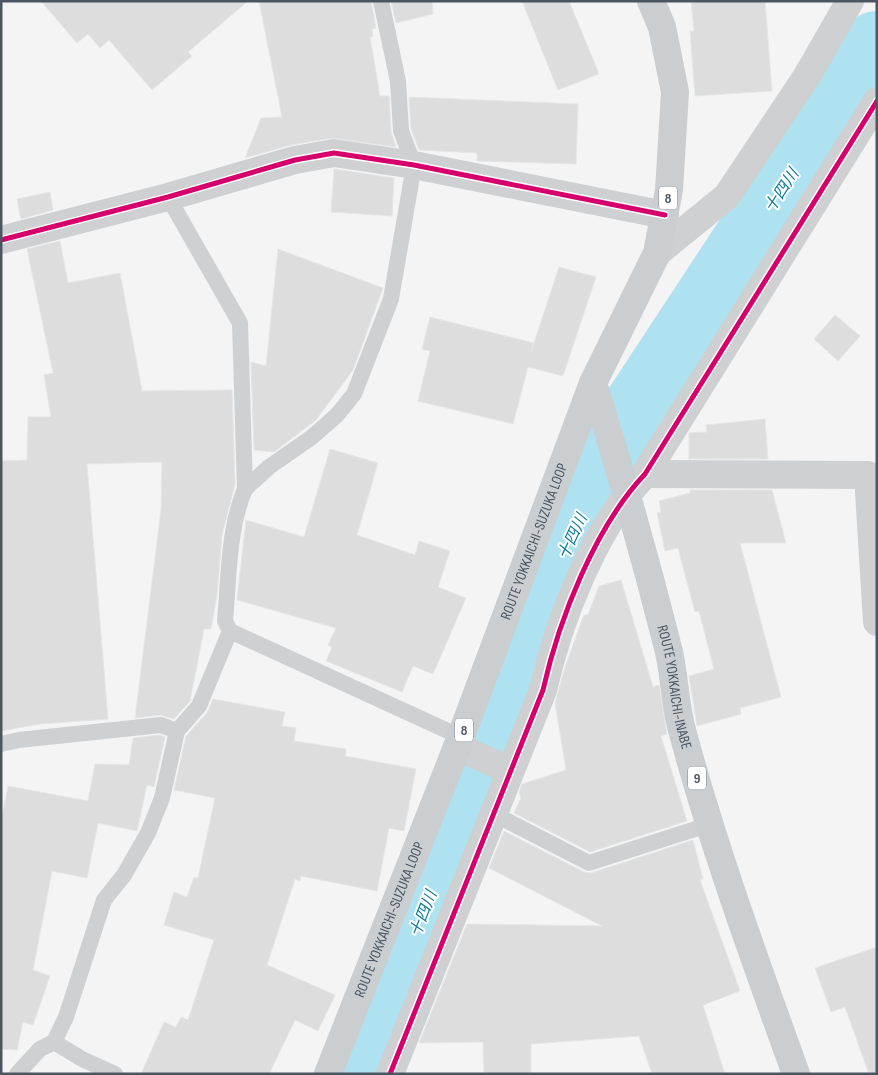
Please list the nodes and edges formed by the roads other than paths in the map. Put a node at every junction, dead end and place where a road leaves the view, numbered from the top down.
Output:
1 (381, 1) edge
2 (651, 1) edge
3 (850, 1) edge
4 (877, 101) edge
5 (414, 165) junction
6 (168, 197) junction
7 (666, 216) junction
8 (1, 240) edge
9 (657, 252) junction
10 (593, 383) junction
11 (872, 475) edge
12 (631, 481) junction
13 (245, 489) junction
14 (877, 622) edge
15 (230, 631) junction
16 (177, 730) junction
17 (1, 744) edge
18 (462, 745) junction
19 (507, 769) junction
20 (492, 814) junction
21 (711, 824) junction
22 (54, 1042) junction
23 (17, 1074) edge
24 (116, 1074) edge
25 (328, 1074) edge
26 (390, 1074) edge
27 (796, 1074) edge

1 - 5 lane
2 - 7 main road, ROUTE YOKKAICHI-SUZUKA LOOP / 8
3 - 9 street
4 - 12 street
5 - 6 street
5 - 7 street
5 - 13 lane
6 - 8 street
6 - 13 lane
7 - 9 main road, ROUTE YOKKAICHI-SUZUKA LOOP / 8
9 - 10 main road, ROUTE YOKKAICHI-SUZUKA LOOP / 8
10 - 12 main road, ROUTE YOKKAICHI-INABE / 9
10 - 18 main road, ROUTE YOKKAICHI-SUZUKA LOOP / 8
11 - 12 street
11 - 14 street
12 - 19 street
12 - 21 main road, ROUTE YOKKAICHI-INABE / 9
13 - 15 lane
15 - 16 lane
15 - 18 lane
16 - 17 lane
16 - 22 lane
18 - 19 street
18 - 25 main road, ROUTE YOKKAICHI-SUZUKA LOOP / 8
19 - 20 street
20 - 21 lane
20 - 26 street
21 - 27 main road, ROUTE YOKKAICHI-INABE / 9
22 - 23 lane
22 - 24 lane

